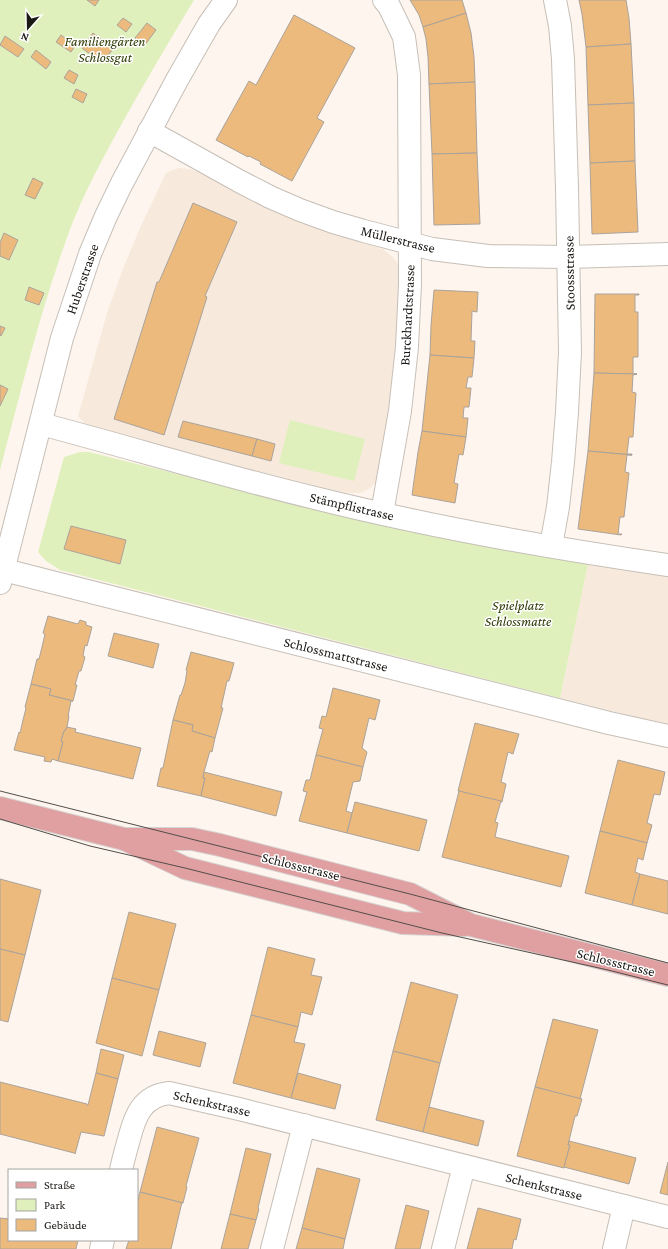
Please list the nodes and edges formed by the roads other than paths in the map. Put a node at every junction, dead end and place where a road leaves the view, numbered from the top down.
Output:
1 (226, 0) edge
2 (384, 0) edge
3 (555, 0) edge
4 (149, 131) junction
5 (410, 242) junction
6 (668, 254) edge
7 (568, 257) junction
8 (40, 424) junction
9 (382, 514) junction
10 (551, 546) junction
11 (668, 565) edge
12 (2, 576) edge
13 (668, 736) edge
14 (0, 808) edge
15 (124, 839) junction
16 (471, 925) junction
17 (668, 975) edge
18 (304, 1126) junction
19 (464, 1166) junction
20 (121, 1169) edge
21 (624, 1206) junction
22 (668, 1217) edge
23 (272, 1249) edge
24 (442, 1249) edge
25 (614, 1249) edge

1 - 4 street, Huberstrasse
2 - 5 street, Burckhardtstrasse
3 - 7 street, Stoossstrasse
4 - 5 street, Müllerstrasse
4 - 8 street, Huberstrasse
5 - 7 street, Müllerstrasse
5 - 9 street, Burckhardtstrasse
6 - 7 street, Müllerstrasse
7 - 10 street, Stoossstrasse
8 - 9 street, Stämpflistrasse
8 - 12 street, Huberstrasse
9 - 10 street, Stämpflistrasse
10 - 11 street, Stämpflistrasse
12 - 13 street, Schlossmattstrasse
14 - 15 main road, Schlossstrasse
15 - 16 main road, Schlossstrasse
15 - 16 main road, Schlossstrasse
16 - 17 main road, Schlossstrasse
18 - 19 street, Schenkstrasse
18 - 20 street, Schenkstrasse
18 - 23 street
19 - 21 street, Schenkstrasse
19 - 24 street
21 - 22 street, Schenkstrasse
21 - 25 street

